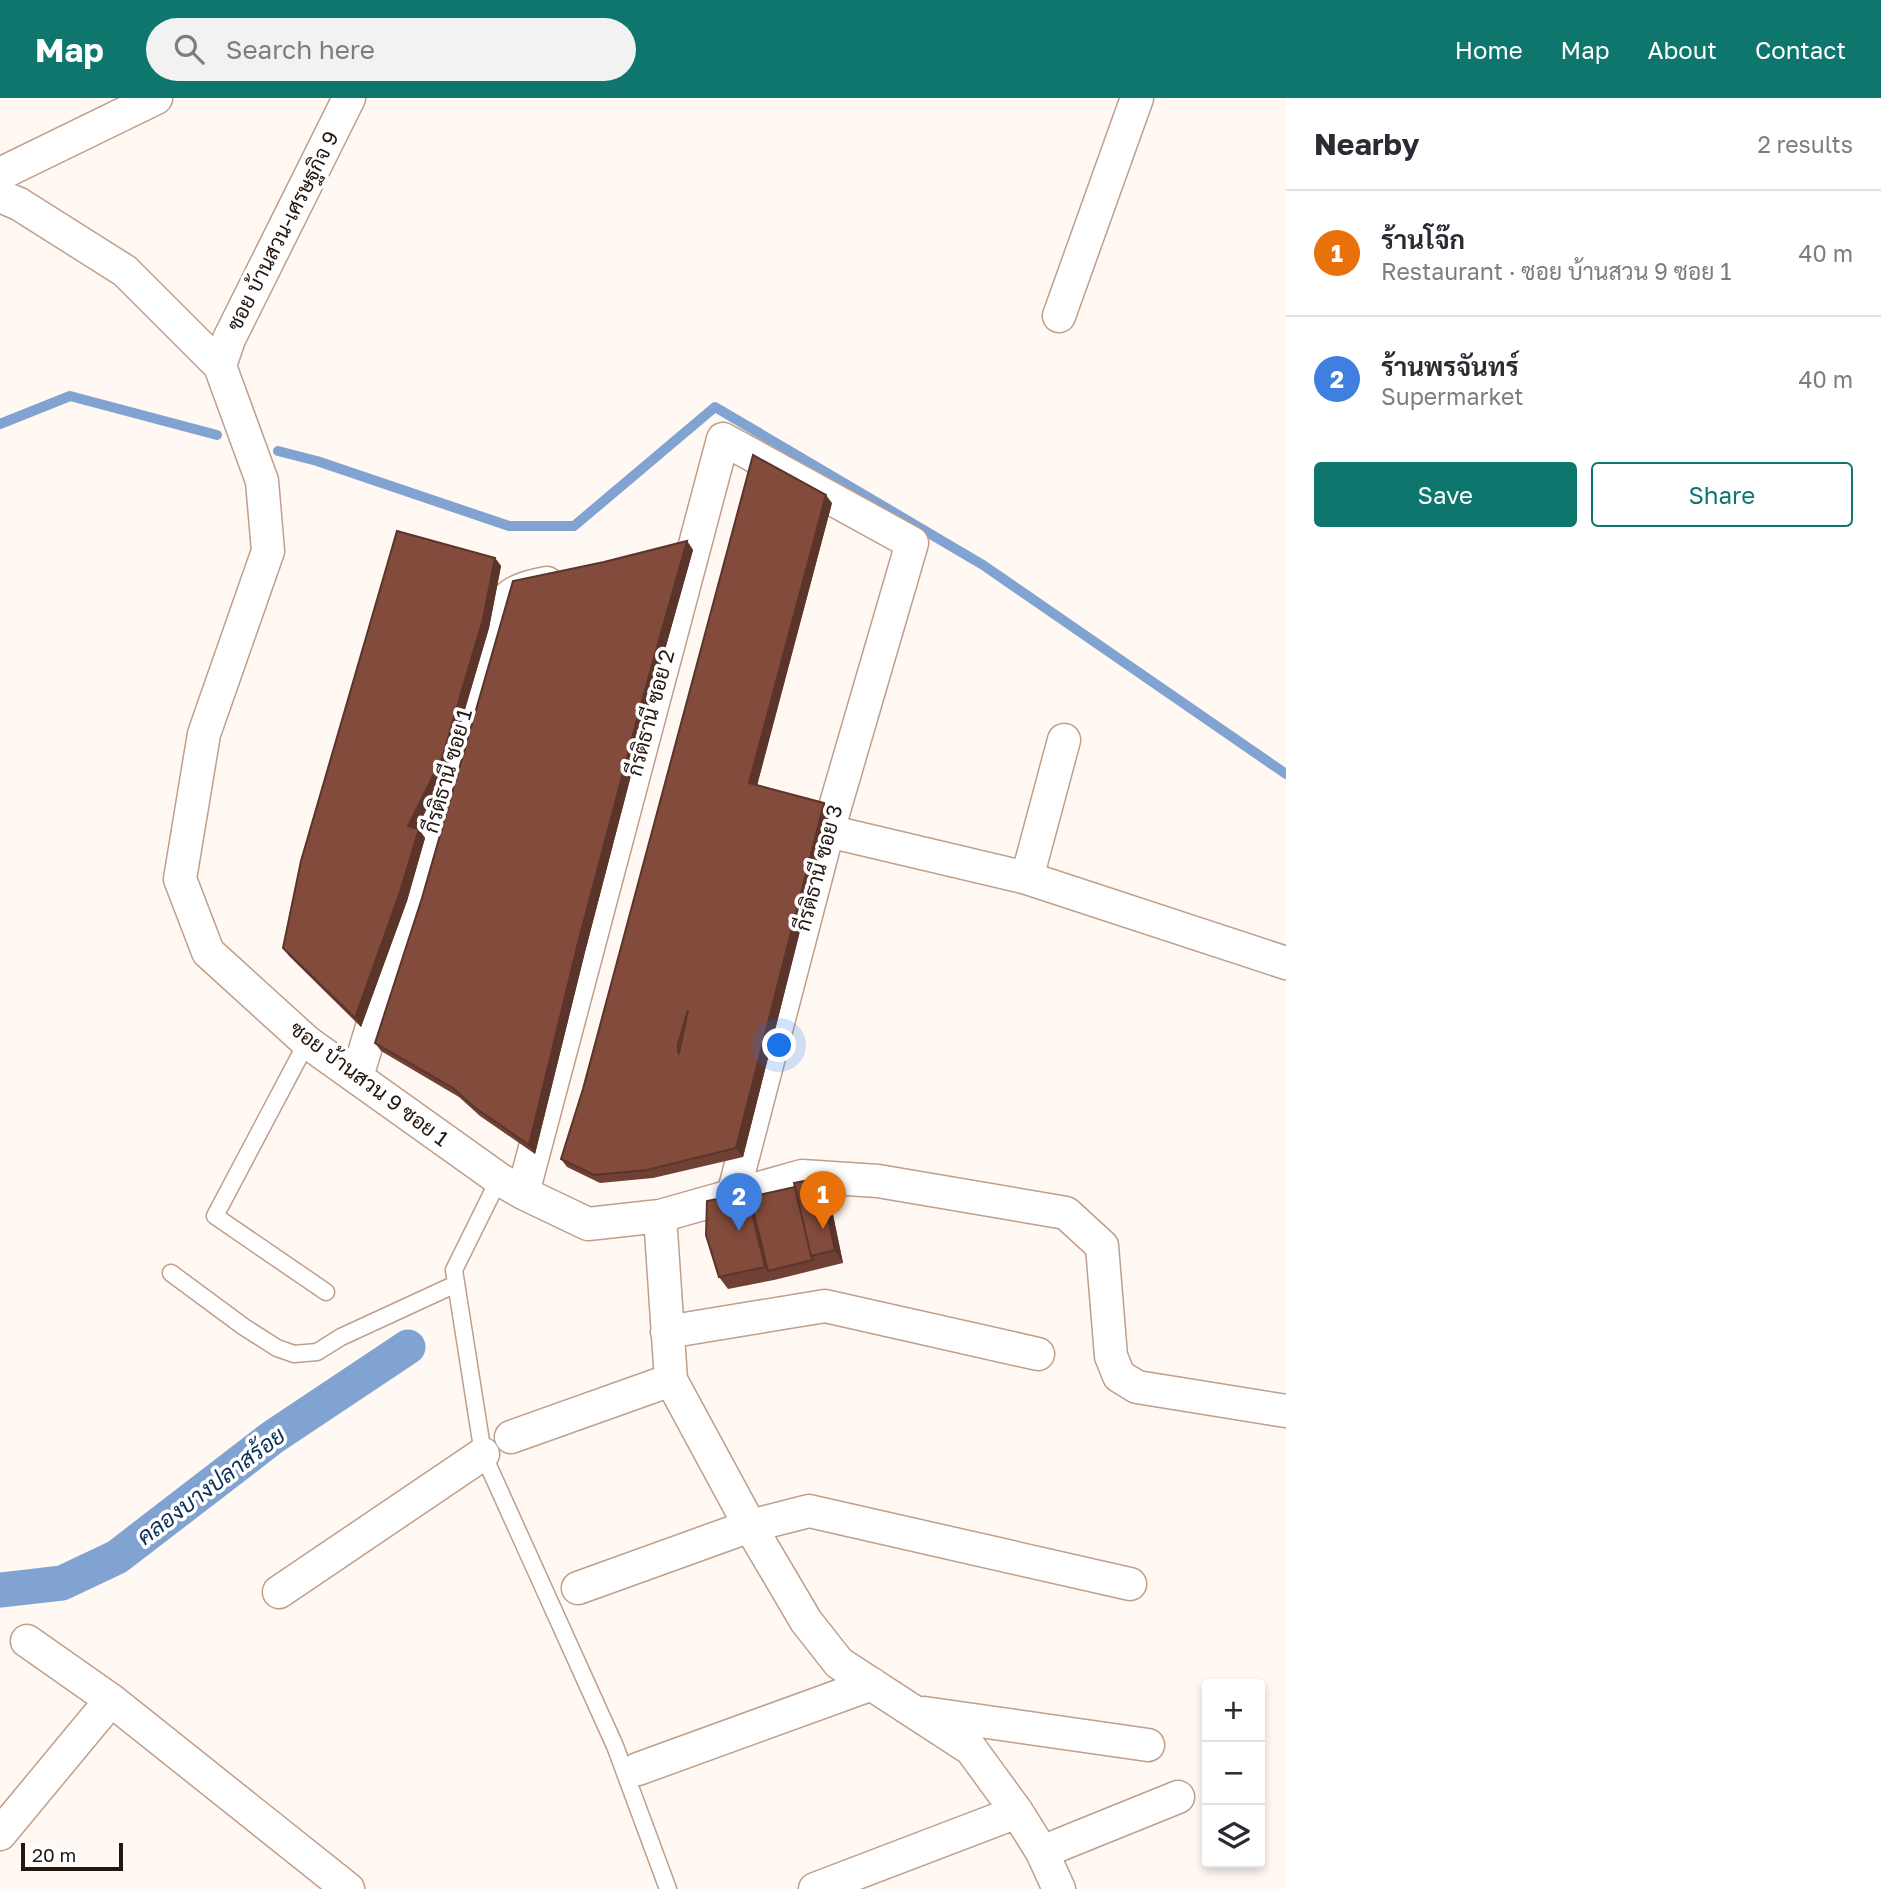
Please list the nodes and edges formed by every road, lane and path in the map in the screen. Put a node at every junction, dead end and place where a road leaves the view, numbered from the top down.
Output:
1 (156, 98) edge
2 (349, 98) edge
3 (1137, 98) edge
4 (0, 174) edge
5 (0, 196) edge
6 (1059, 316) dead end
7 (220, 366) junction
8 (912, 543) joint
9 (578, 577) edge
10 (1064, 740) dead end
11 (828, 831) junction
12 (1027, 878) junction
13 (1286, 963) edge
14 (307, 1042) junction
15 (357, 1077) junction
16 (511, 1186) junction
17 (733, 1195) junction
18 (660, 1216) junction
19 (172, 1273) dead end
20 (456, 1284) junction
21 (326, 1292) dead end
22 (667, 1332) junction
23 (1038, 1354) dead end
24 (671, 1380) junction
25 (1286, 1411) edge
26 (511, 1437) dead end
27 (484, 1454) junction
28 (750, 1526) junction
29 (1130, 1584) dead end
30 (578, 1588) dead end
31 (279, 1592) dead end
32 (27, 1641) dead end
33 (872, 1684) junction
34 (111, 1700) junction
35 (916, 1712) junction
36 (1148, 1745) dead end
37 (638, 1769) dead end
38 (1178, 1797) dead end
39 (1017, 1812) junction
40 (0, 1834) edge
41 (1042, 1852) junction
42 (348, 1889) edge
43 (668, 1889) edge
44 (815, 1889) edge
45 (1059, 1889) edge

1 - 4 street
2 - 7 street, ซอย บ้านสวน-เศรษฐกิจ 9
3 - 6 street
5 - 7 street, ซอย บ้านสวน 9 ซอย 1
7 - 14 street, ซอย บ้านสวน 9 ซอย 1
8 - 11 street, กีรติธานี ซอย 3
8 - 16 street, กีรติธานี ซอย 2
9 - 15 street, กีรติธานี ซอย 1
10 - 12 street
11 - 12 street
11 - 17 street, กีรติธานี ซอย 3
12 - 13 street
14 - 15 street
14 - 21 lane
15 - 16 street, ซอย บ้านสวน 9 ซอย 1
16 - 18 street, ซอย บ้านสวน 9 ซอย 1
16 - 20 lane
17 - 18 street, ซอย บ้านสวน 9 ซอย 1
17 - 25 street, ซอย บ้านสวน 9 ซอย 1
18 - 22 street
19 - 20 lane
20 - 27 lane
22 - 23 street
22 - 24 street
24 - 26 street
24 - 28 street
27 - 31 street
27 - 43 lane
28 - 29 street
28 - 30 street
28 - 33 street
32 - 34 street
33 - 35 street
33 - 37 street
34 - 40 street
34 - 42 street
35 - 36 street
35 - 39 street
38 - 41 street
39 - 41 street
39 - 44 street
41 - 45 street

